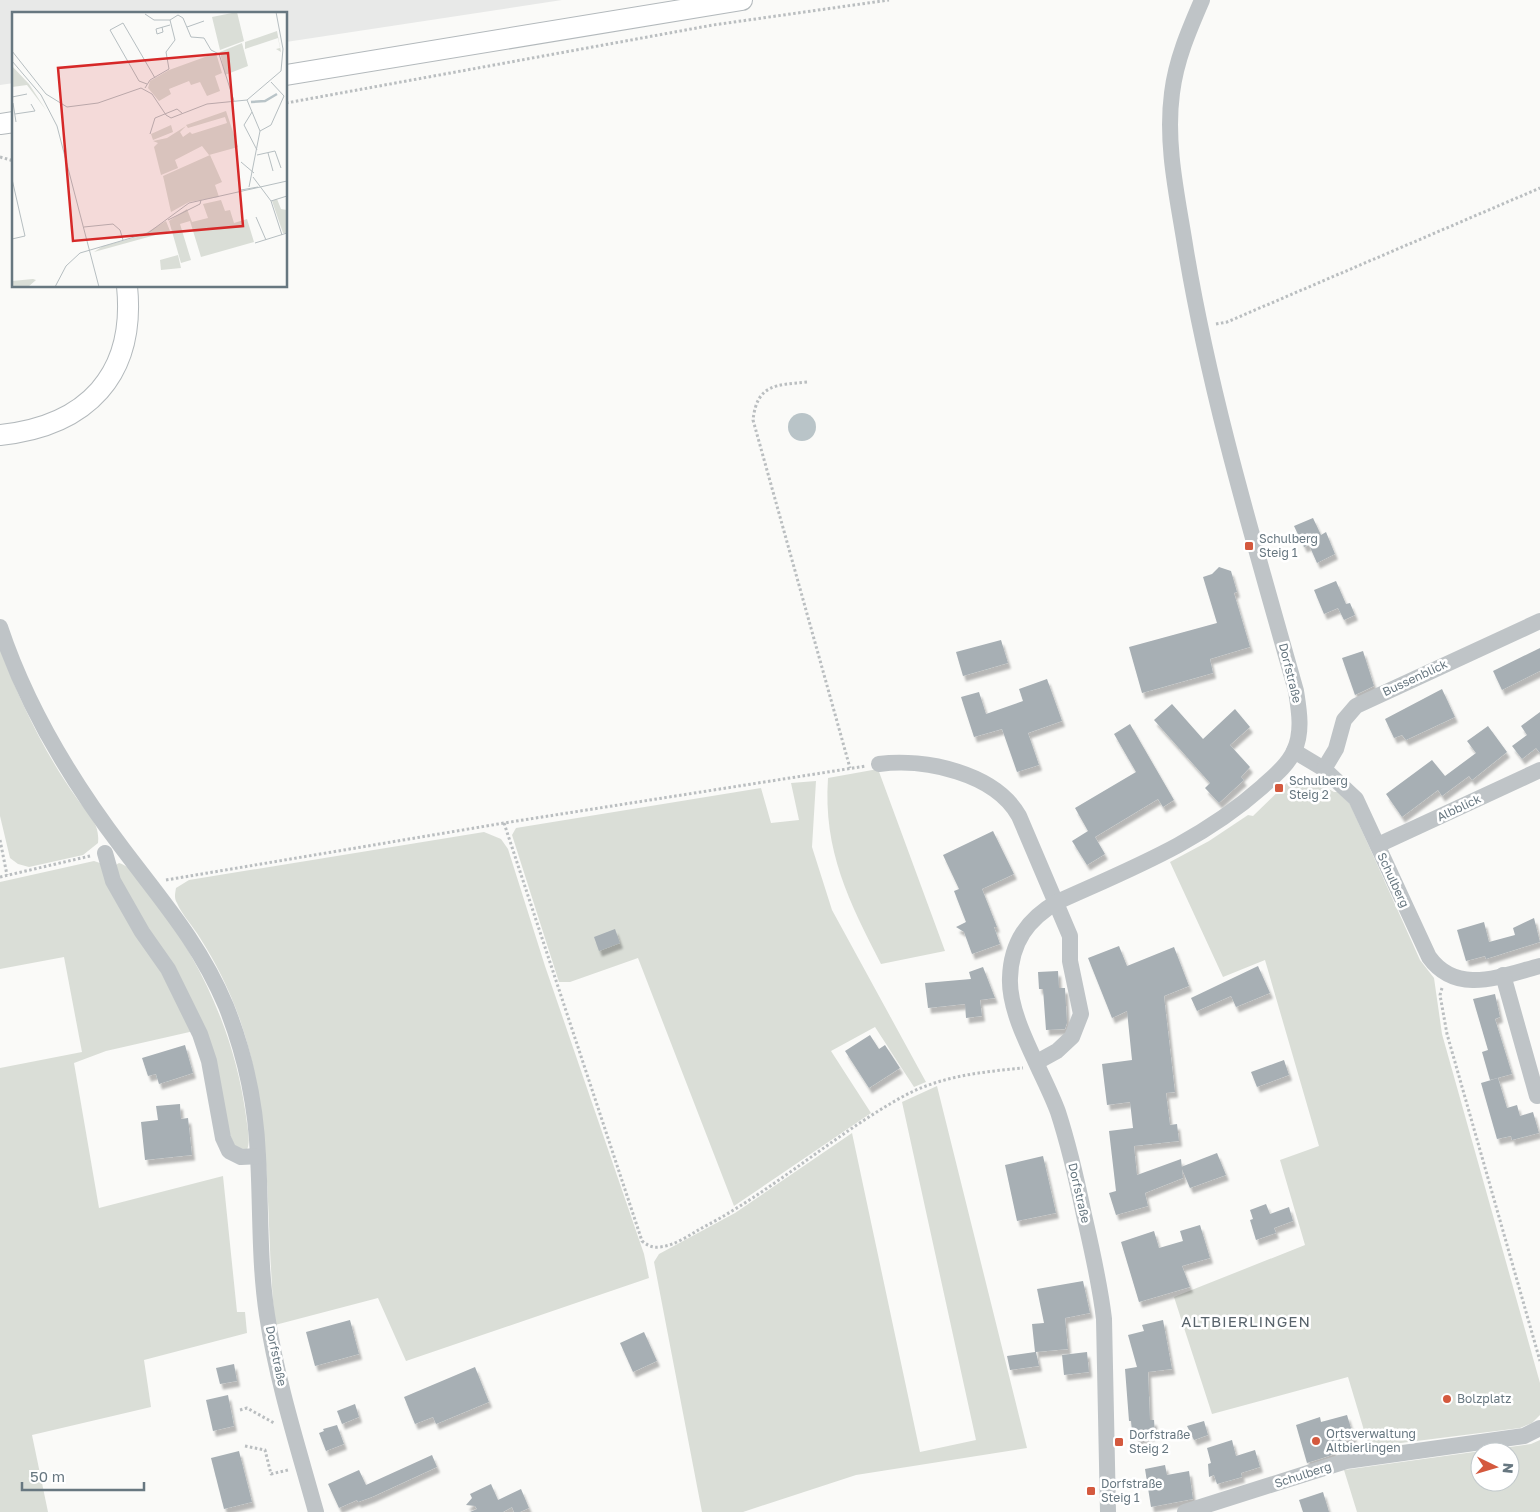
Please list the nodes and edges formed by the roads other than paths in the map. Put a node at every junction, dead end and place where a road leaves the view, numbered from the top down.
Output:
1 (742, 0) edge
2 (1202, 0) edge
3 (288, 75) edge
4 (127, 288) edge
5 (0, 435) edge
6 (1540, 621) edge
7 (0, 627) edge
8 (1294, 751) junction
9 (879, 764) road end
10 (1324, 768) junction
11 (1540, 770) edge
12 (1378, 845) junction
13 (105, 852) road end
14 (1057, 902) junction
15 (1540, 966) edge
16 (1502, 975) junction
17 (1037, 1062) junction
18 (1536, 1096) dead end
19 (258, 1156) junction
20 (1540, 1428) edge
21 (316, 1512) edge
22 (1108, 1512) edge
23 (1185, 1512) edge

1 - 3 main road
2 - 8 street, Dorfstraße
4 - 5 main road
6 - 10 street, Bussenblick
7 - 19 street, Dorfstraße
8 - 10 street, Schulberg
8 - 14 street, Dorfstraße
9 - 14 street
10 - 12 street, Schulberg
11 - 12 street, Albblick
12 - 16 street, Schulberg
13 - 19 street
14 - 17 street
14 - 17 street, Dorfstraße
15 - 16 street
16 - 18 street
17 - 22 street, Dorfstraße
19 - 21 street, Dorfstraße
20 - 23 street, Schulberg

